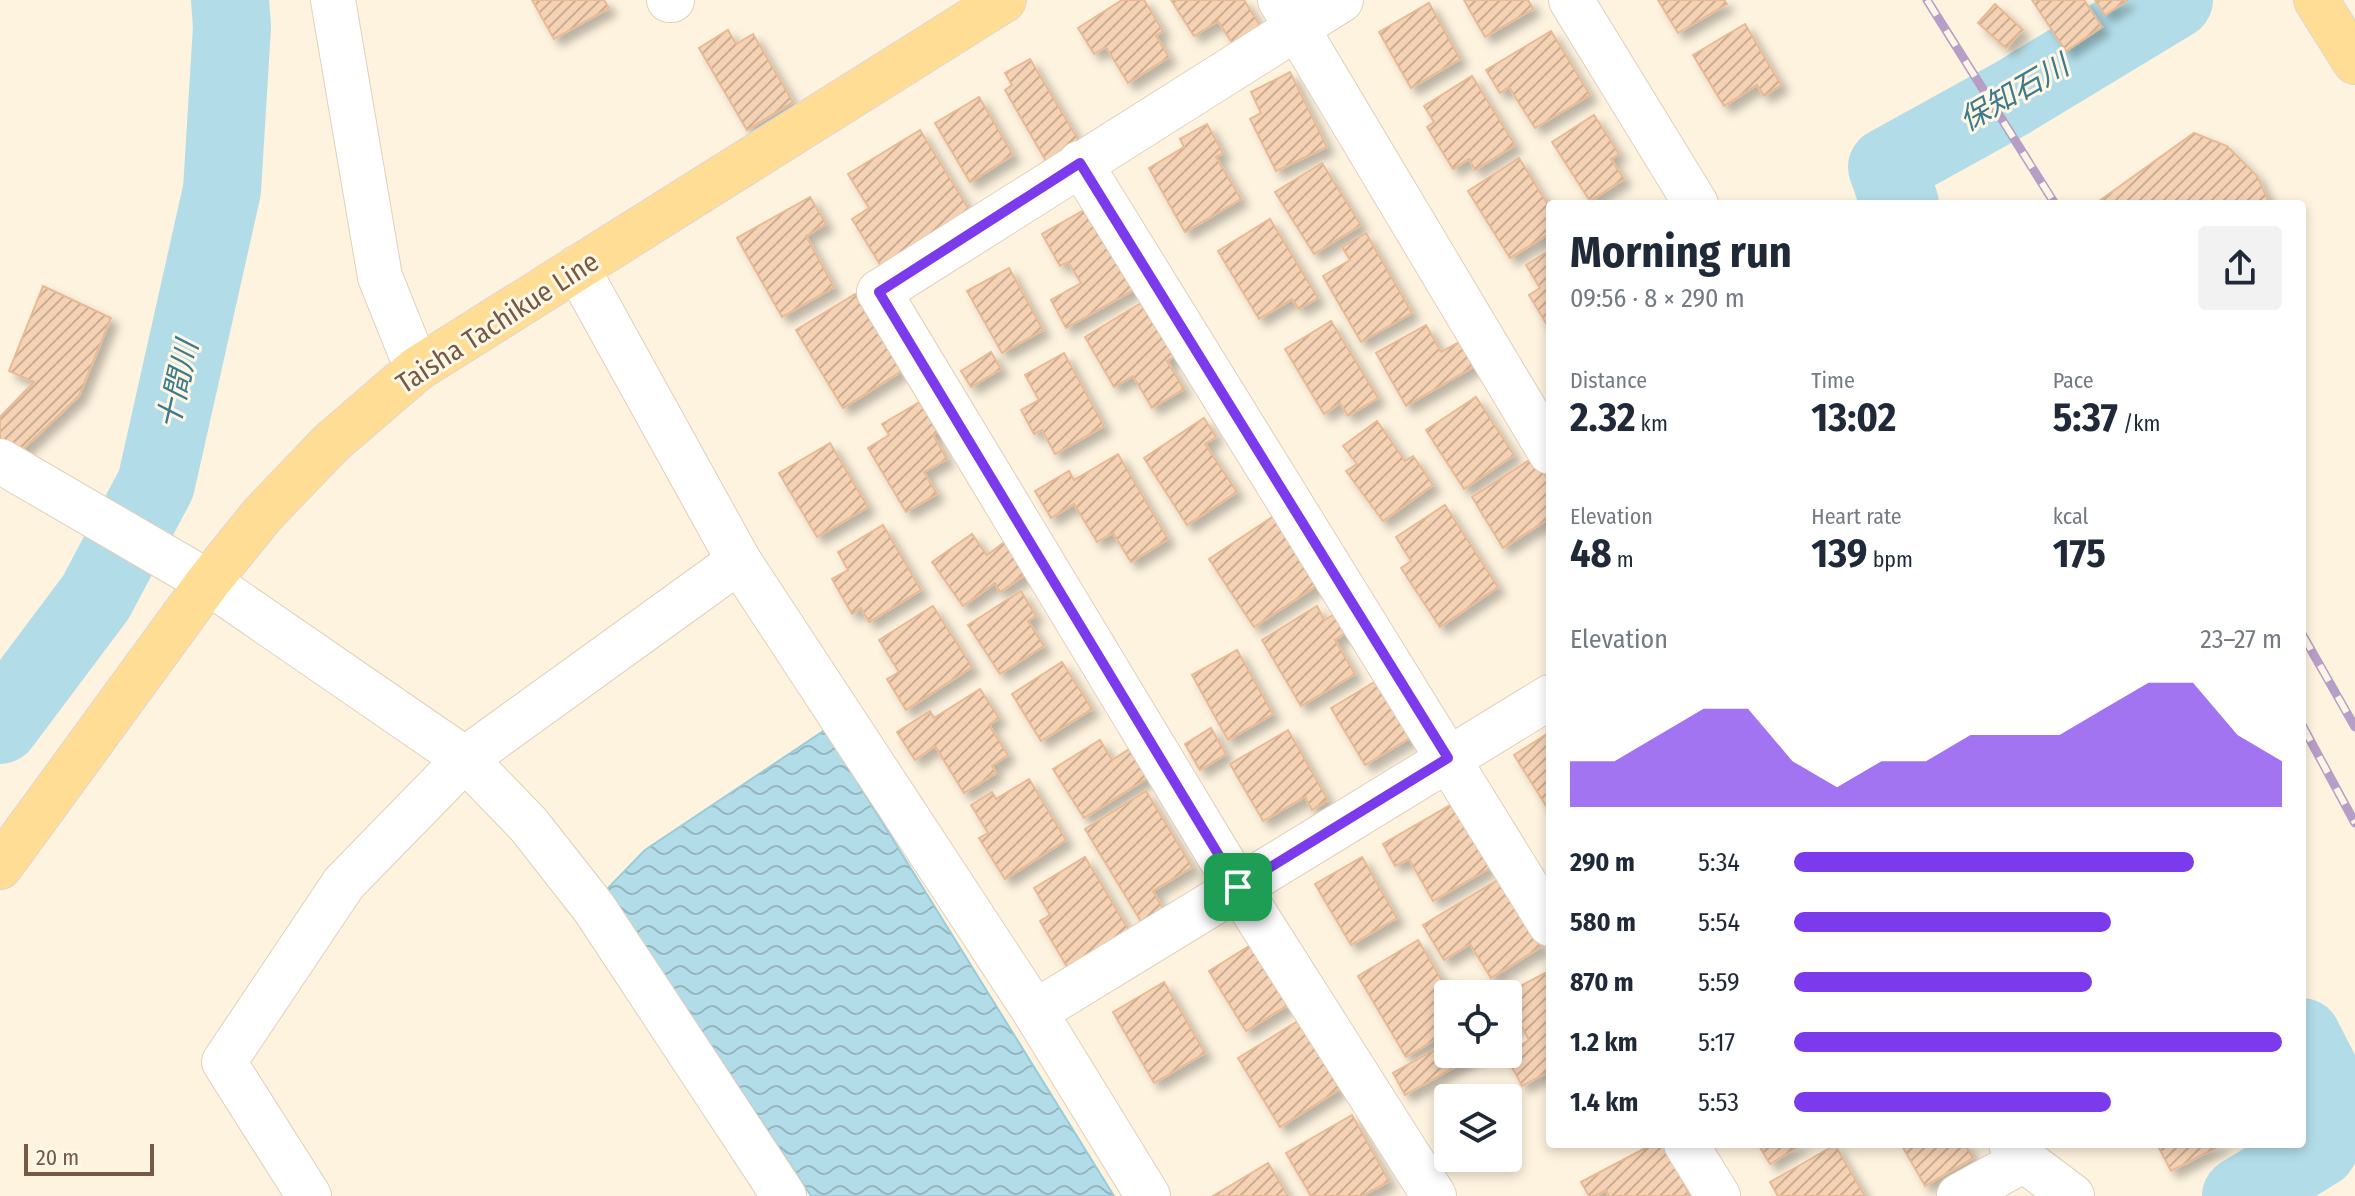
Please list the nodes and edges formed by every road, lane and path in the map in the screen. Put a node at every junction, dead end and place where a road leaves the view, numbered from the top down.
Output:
1 (333, 0) edge
2 (1004, 0) edge
3 (1341, 0) edge
4 (1571, 0) edge
5 (2316, 0) edge
6 (1287, 14) edge
7 (2355, 62) edge
8 (1080, 163) junction
9 (1694, 200) edge
10 (577, 268) junction
11 (417, 369) junction
12 (1546, 445) edge
13 (0, 461) edge
14 (739, 561) junction
15 (208, 582) junction
16 (1546, 699) edge
17 (1448, 758) junction
18 (465, 759) junction
19 (0, 867) edge
20 (1238, 887) junction
21 (1546, 917) edge
22 (1035, 1012) junction
23 (1688, 1148) edge
24 (2017, 1152) edge
25 (309, 1196) edge
26 (784, 1196) edge
27 (1148, 1196) edge
28 (1434, 1196) edge
29 (1718, 1196) edge
30 (1959, 1196) edge
31 (2072, 1196) edge

1 - 11 street
2 - 10 main road, Taisha Tachikue Line
3 - 6 street
4 - 9 street
5 - 7 main road
6 - 8 street
6 - 12 street
8 - 17 street
8 - 20 street
10 - 11 main road, Taisha Tachikue Line
10 - 14 street
11 - 15 main road, Taisha Tachikue Line
13 - 15 street
14 - 18 street
14 - 22 street
15 - 18 street
15 - 19 main road, Taisha Tachikue Line
16 - 17 street
17 - 20 street
17 - 21 street
18 - 25 street
18 - 26 street
20 - 22 street
20 - 28 street
22 - 27 street
23 - 29 street
24 - 30 street
24 - 31 street

